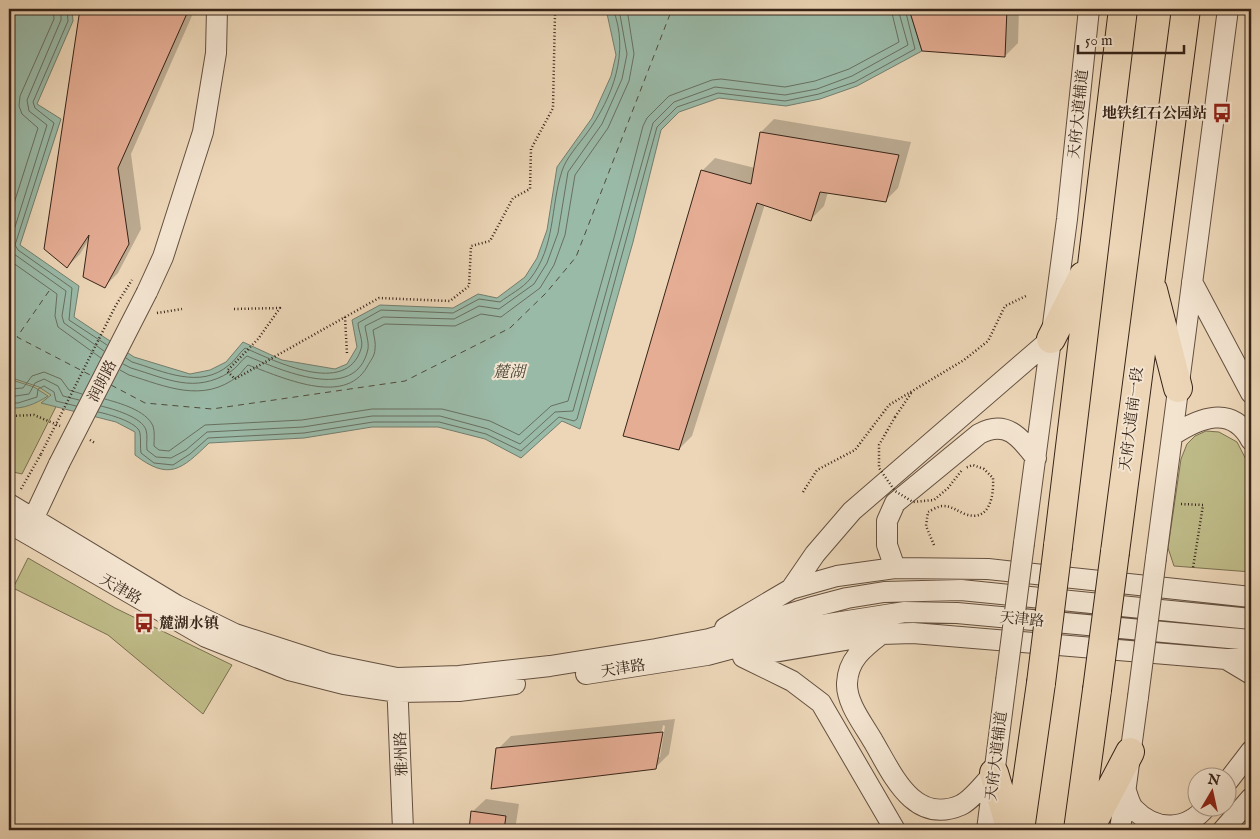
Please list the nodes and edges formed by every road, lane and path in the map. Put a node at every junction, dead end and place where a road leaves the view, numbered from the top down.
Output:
1 (217, 9) edge
2 (534, 9) edge
3 (1089, 9) edge
4 (1123, 9) edge
5 (1228, 9) edge
6 (1187, 12) edge
7 (1092, 260) junction
8 (1150, 275) junction
9 (1192, 282) junction
10 (137, 288) junction
11 (1028, 295) dead end
12 (182, 309) dead end
13 (234, 309) dead end
14 (150, 317) dead end
15 (345, 317) junction
16 (1051, 339) junction
17 (347, 354) dead end
18 (1178, 388) junction
19 (913, 391) junction
20 (1251, 393) edge
21 (9, 416) edge
22 (61, 427) dead end
23 (1173, 435) junction
24 (87, 439) dead end
25 (1251, 440) edge
26 (95, 443) dead end
27 (49, 458) junction
28 (1036, 458) junction
29 (803, 492) dead end
30 (1174, 503) dead end
31 (19, 514) edge
32 (934, 545) dead end
33 (895, 568) junction
34 (1192, 568) dead end
35 (791, 588) junction
36 (1251, 597) edge
37 (1251, 619) edge
38 (881, 634) junction
39 (1251, 640) edge
40 (708, 647) junction
41 (743, 657) junction
42 (1251, 657) edge
43 (1226, 659) junction
44 (1251, 674) edge
45 (398, 685) junction
46 (1251, 751) edge
47 (1130, 752) junction
48 (1238, 767) edge
49 (994, 774) junction
50 (1126, 791) junction
51 (1251, 798) edge
52 (1195, 816) edge
53 (403, 830) edge
54 (895, 830) edge
55 (987, 830) edge
56 (1011, 830) edge
57 (1020, 830) edge
58 (1078, 830) edge
59 (1089, 830) edge
60 (1120, 830) edge
61 (1223, 830) edge

1 - 10 street, 润朗路
2 - 15 path
3 - 16 street, 天府大道辅道
4 - 7 highway
5 - 9 street
6 - 8 highway, 天府大道南一段
7 - 16 highway
7 - 57 highway, bridge
8 - 18 highway
8 - 58 highway, 天府大道南一段, bridge
9 - 18 street
9 - 20 street
10 - 27 street, 润朗路, bridge
10 - 27 path, bridge
11 - 19 path
12 - 14 path
13 - 15 path
15 - 17 path
16 - 28 street, 天府大道辅道
16 - 35 street
18 - 23 street
19 - 29 path
19 - 32 path, bridge
21 - 22 path
23 - 25 street
23 - 47 street, bridge
24 - 26 path
27 - 31 street, 润朗路
27 - 31 path
28 - 33 street
28 - 49 street, 天府大道辅道, bridge
30 - 34 path
31 - 45 street, 天津路
33 - 35 street
33 - 36 street
35 - 40 street
37 - 40 street, 天津路
38 - 41 street
38 - 43 street
38 - 49 street
39 - 40 street, 天津路
40 - 41 street
40 - 45 street, 天津路
41 - 54 street
42 - 43 street
43 - 44 street
45 - 53 street, 雅州路
46 - 48 street
47 - 50 street
47 - 59 highway
49 - 55 street, 天府大道辅道
49 - 56 highway
50 - 52 street
50 - 60 street
51 - 61 street

